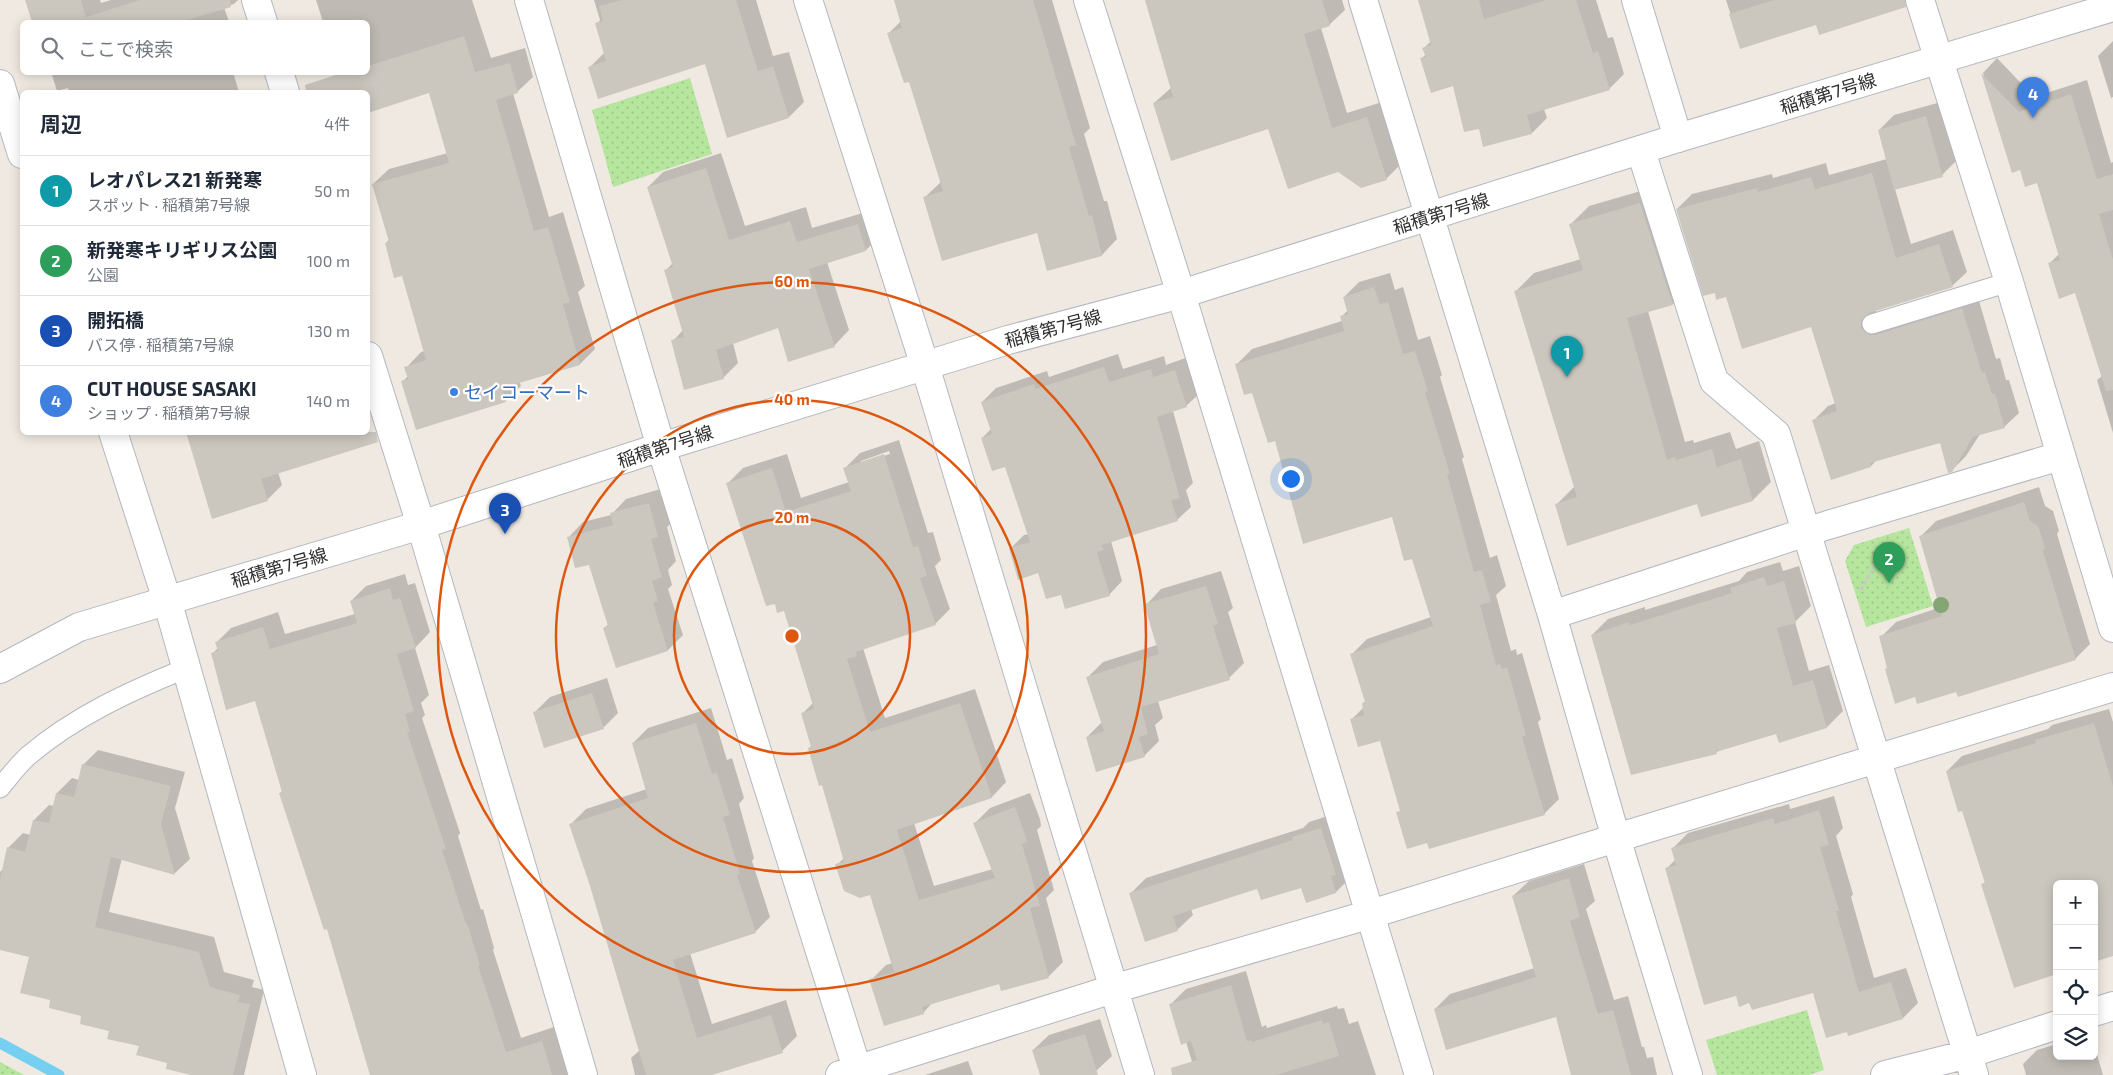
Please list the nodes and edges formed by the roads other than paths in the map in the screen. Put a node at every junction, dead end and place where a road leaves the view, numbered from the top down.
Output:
1 (256, 0) edge
2 (528, 0) edge
3 (808, 0) edge
4 (1088, 0) edge
5 (1363, 0) edge
6 (1636, 0) edge
7 (1920, 0) edge
8 (2113, 7) edge
9 (262, 20) edge
10 (1939, 60) junction
11 (279, 75) edge
12 (0, 84) edge
13 (284, 90) edge
14 (1678, 138) junction
15 (20, 148) edge
16 (1641, 151) junction
17 (1429, 217) junction
18 (2008, 282) junction
19 (1181, 294) junction
20 (1872, 324) dead end
21 (370, 362) edge
22 (925, 366) junction
23 (114, 435) edge
24 (661, 447) junction
25 (2060, 456) junction
26 (421, 526) junction
27 (1807, 532) junction
28 (167, 600) junction
29 (1552, 615) junction
30 (2113, 628) edge
31 (187, 668) junction
32 (0, 669) edge
33 (2113, 687) edge
34 (1877, 760) junction
35 (0, 788) edge
36 (1616, 838) junction
37 (1371, 914) junction
38 (1113, 989) junction
39 (2113, 1006) edge
40 (2098, 1011) edge
41 (2053, 1027) edge
42 (1971, 1065) edge
43 (852, 1073) edge
44 (302, 1075) edge
45 (583, 1075) edge
46 (1140, 1075) edge
47 (1419, 1075) edge
48 (1688, 1075) edge
49 (1885, 1075) edge

1 - 9 street
2 - 24 street
3 - 22 street
4 - 19 street
5 - 17 street
6 - 14 street
7 - 10 street
8 - 10 street, 稲積第7号線
10 - 14 street, 稲積第7号線
10 - 18 street
11 - 13 street
12 - 15 street
14 - 16 street, 稲積第7号線
16 - 17 street, 稲積第7号線
16 - 27 street
17 - 19 street, 稲積第7号線
17 - 29 street
18 - 20 lane
18 - 25 street
19 - 22 street, 稲積第7号線
19 - 37 street
21 - 26 street
22 - 24 street, 稲積第7号線
22 - 38 street
23 - 28 street
24 - 26 street, 稲積第7号線
24 - 43 street
25 - 27 street
25 - 30 street
26 - 28 street, 稲積第7号線
26 - 45 street
27 - 29 street
27 - 34 street
28 - 31 street
28 - 32 street, 稲積第7号線
29 - 36 street
31 - 35 lane
31 - 44 street
33 - 34 street
34 - 36 street
34 - 42 street
36 - 37 street
36 - 48 street
37 - 38 street
37 - 47 street
38 - 43 street
38 - 46 street
39 - 40 street
41 - 42 street
42 - 49 street

